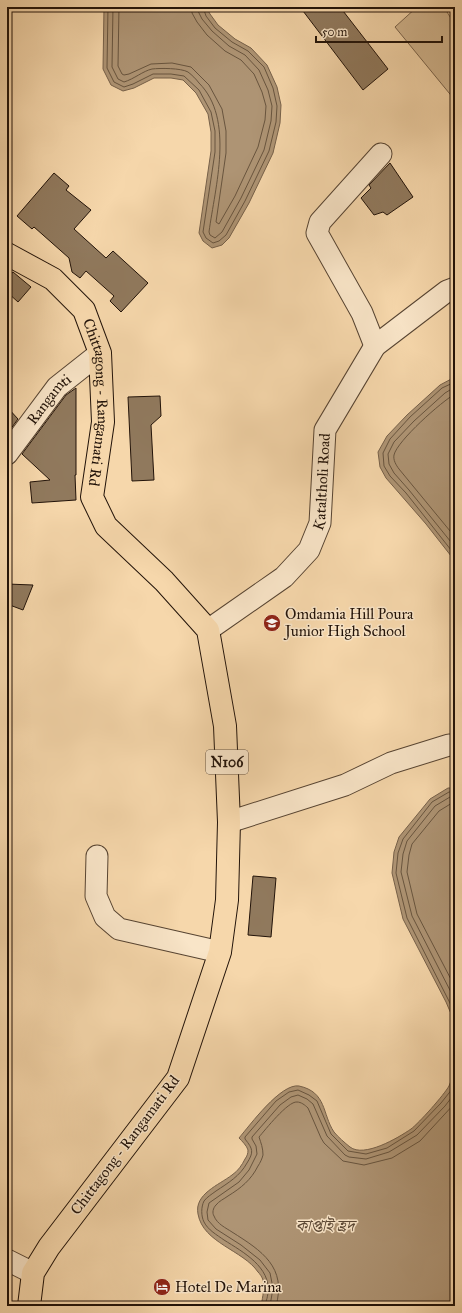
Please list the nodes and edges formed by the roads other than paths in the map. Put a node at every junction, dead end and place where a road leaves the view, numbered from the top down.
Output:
1 (381, 154) dead end
2 (7, 254) edge
3 (455, 288) edge
4 (375, 346) junction
5 (100, 352) junction
6 (7, 454) edge
7 (208, 630) junction
8 (455, 745) edge
9 (229, 822) junction
10 (97, 856) dead end
11 (220, 952) junction
12 (7, 1260) edge
13 (33, 1273) junction
14 (29, 1306) edge

1 - 4 street
2 - 5 highway, Chittagong - Rangamati Rd
3 - 4 street, Kataltholi Road
4 - 7 street, Kataltholi Road
5 - 6 street, Rangamti
5 - 7 highway, Chittagong - Rangamati Rd
7 - 9 highway, Chittagong - Rangamati Rd / N106
8 - 9 street
9 - 11 highway, Chittagong - Rangamati Rd / N106
10 - 11 street
11 - 13 highway, Chittagong - Rangamati Rd / N106
12 - 13 street
13 - 14 highway, Chittagong - Rangamati Rd / N106

